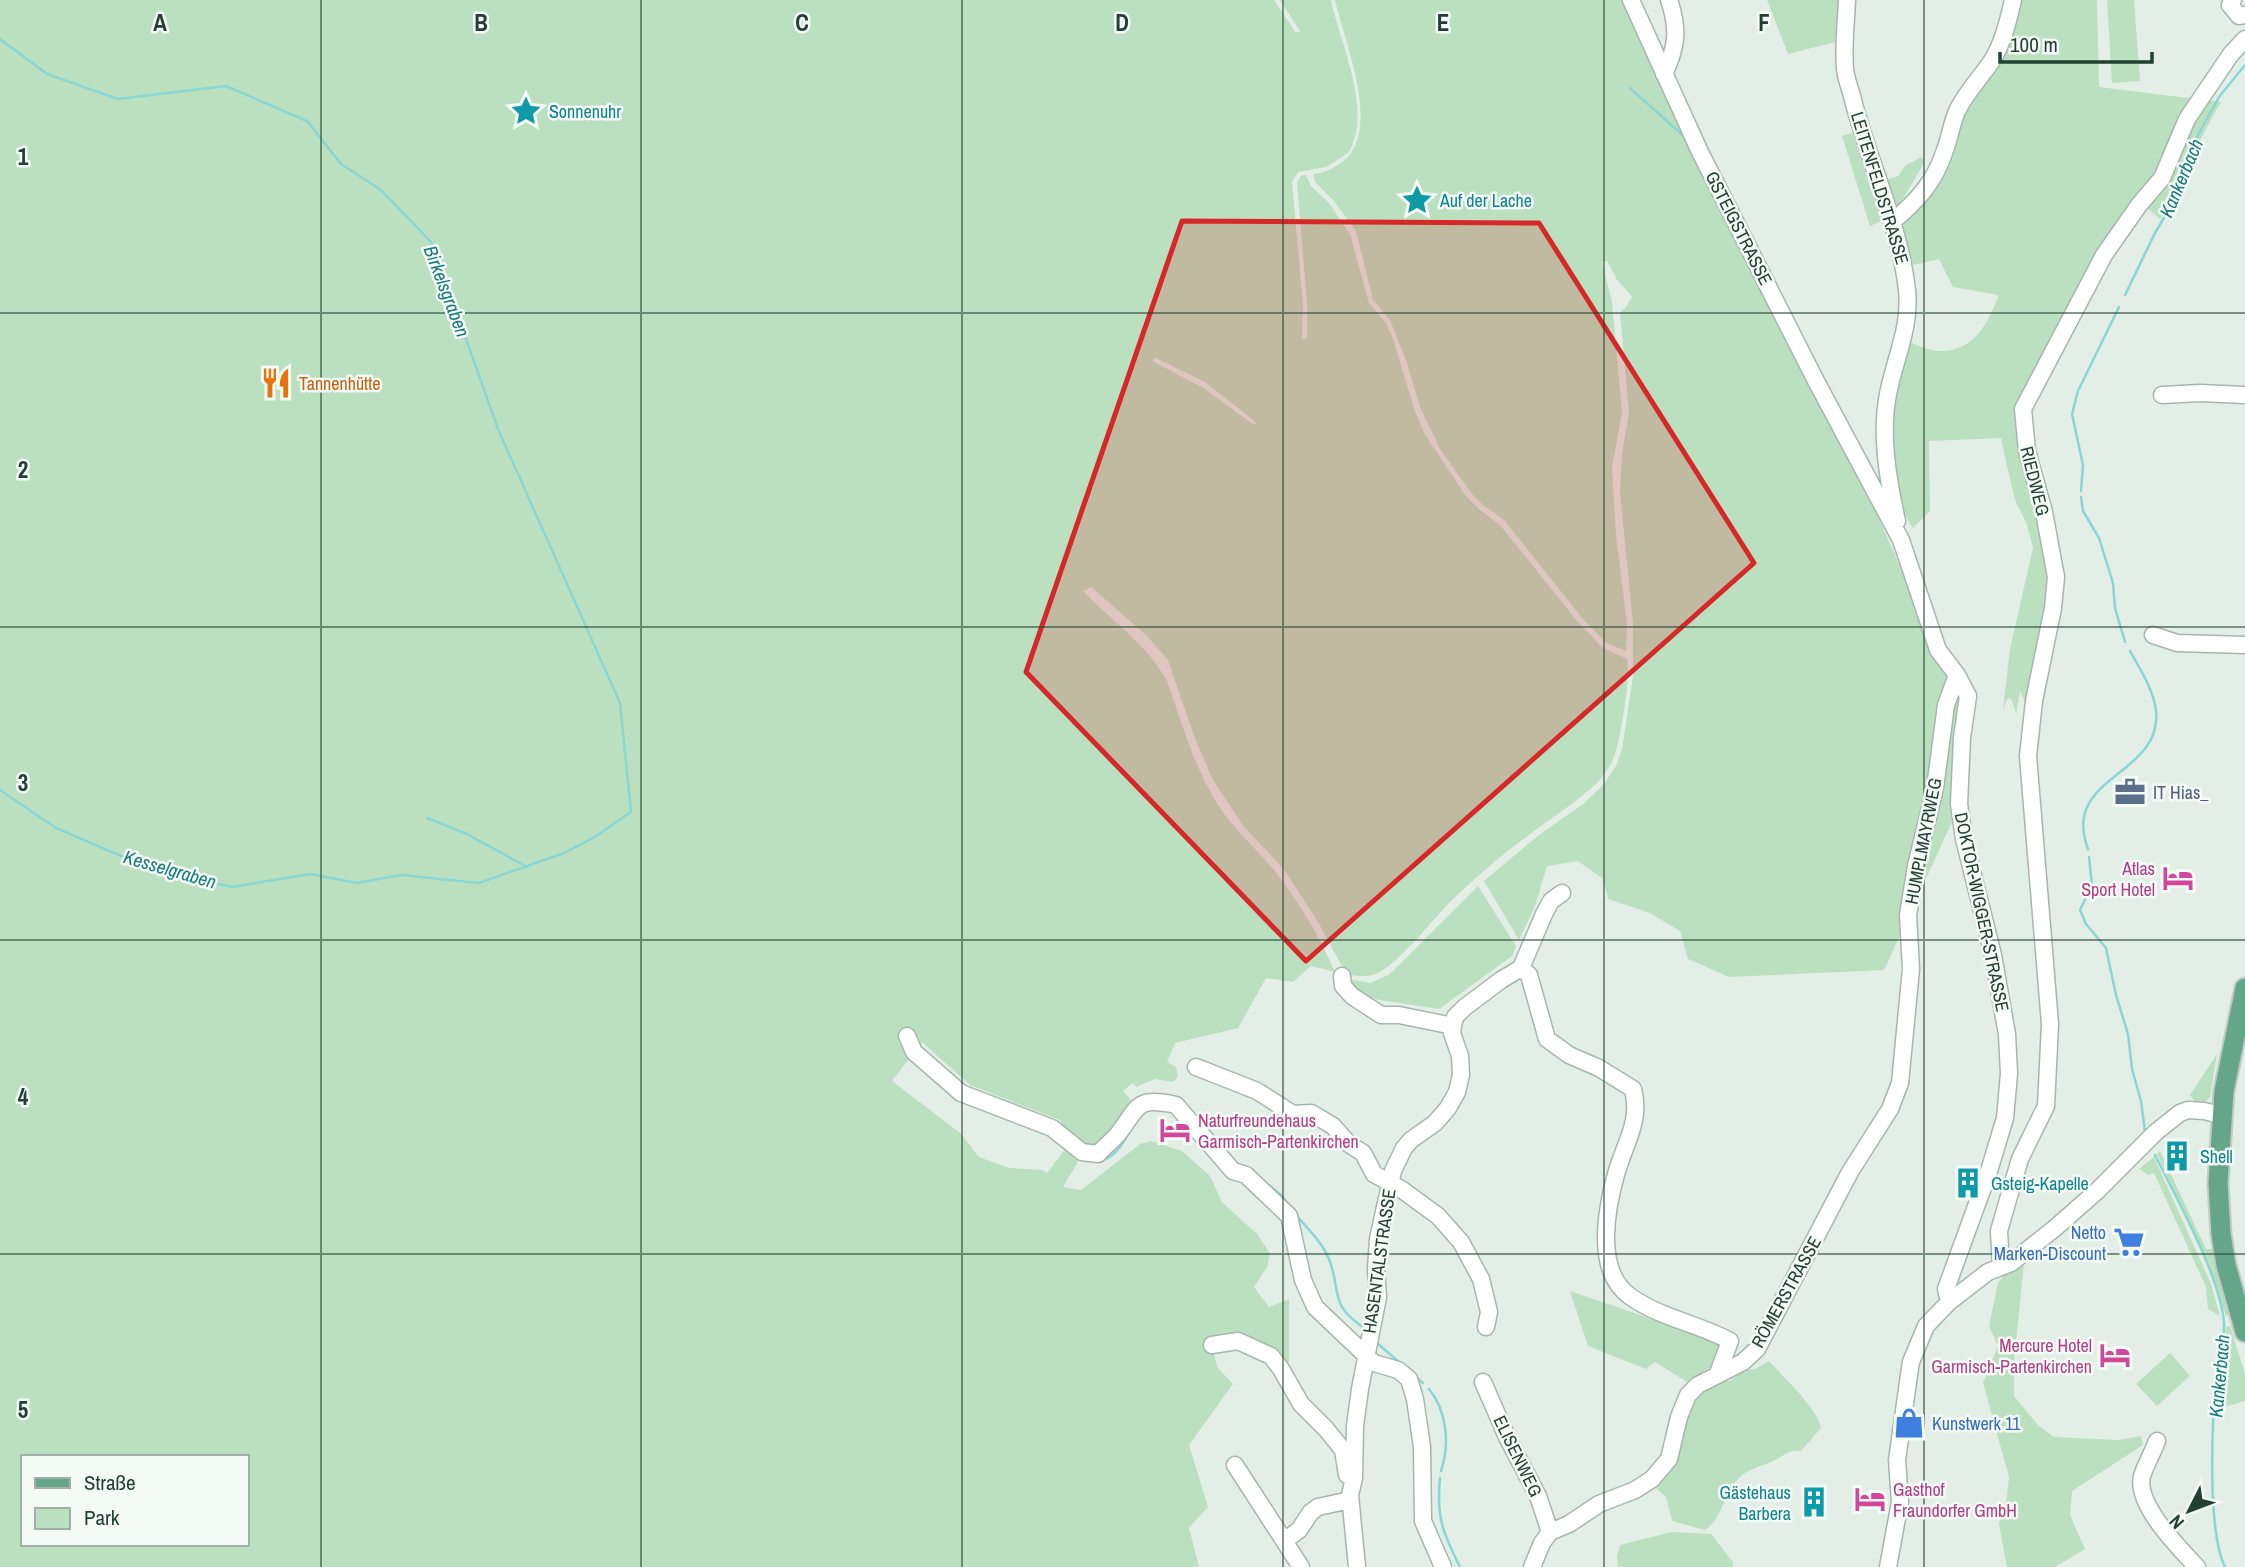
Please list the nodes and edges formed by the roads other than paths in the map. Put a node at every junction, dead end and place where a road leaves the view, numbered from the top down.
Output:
1 (1631, 0) edge
2 (1669, 0) edge
3 (1847, 0) edge
4 (2013, 0) edge
5 (2233, 0) edge
6 (2245, 15) edge
7 (2245, 39) edge
8 (1664, 74) junction
9 (1892, 222) junction
10 (1816, 381) joint
11 (2162, 395) dead end
12 (2245, 395) edge
13 (1901, 540) junction
14 (2153, 635) dead end
15 (2245, 645) edge
16 (1957, 675) junction
17 (1562, 893) dead end
18 (1521, 968) junction
19 (1342, 976) dead end
20 (2245, 988) edge
21 (2243, 1015) edge
22 (1452, 1026) junction
23 (907, 1036) dead end
24 (1196, 1067) dead end
25 (2221, 1115) junction
26 (1878, 1129) joint
27 (1389, 1184) junction
28 (2001, 1267) junction
29 (2240, 1293) edge
30 (1950, 1302) junction
31 (1486, 1327) dead end
32 (2245, 1332) edge
33 (1730, 1341) junction
34 (1212, 1345) dead end
35 (1365, 1356) junction
36 (1751, 1356) junction
37 (1718, 1373) junction
38 (1483, 1382) dead end
39 (2157, 1441) dead end
40 (1235, 1465) dead end
41 (1350, 1497) junction
42 (1550, 1532) junction
43 (1284, 1541) junction
44 (1301, 1567) edge
45 (1357, 1567) edge
46 (1443, 1567) edge
47 (1532, 1567) edge
48 (1888, 1567) edge
49 (2197, 1567) edge

1 - 8 street, GSTEIGSTRASSE
2 - 8 street
3 - 9 street, LEITENFELDSTRASSE
4 - 9 street
5 - 6 street
7 - 28 street, RIEDWEG
8 - 10 street, GSTEIGSTRASSE
9 - 13 street, LEITENFELDSTRASSE
10 - 13 street, DOKTOR-WIGGER-STRASSE
11 - 12 street
13 - 16 street, DOKTOR-WIGGER-STRASSE
14 - 15 street
16 - 26 street, HUMPLMAYRWEG
16 - 30 street, DOKTOR-WIGGER-STRASSE
17 - 18 street
18 - 22 street
18 - 33 street
19 - 22 street
20 - 21 main road
21 - 25 main road
22 - 27 street, HASENTALSTRASSE
23 - 35 street
24 - 27 street
25 - 28 street
25 - 29 main road
26 - 36 street, RÖMERSTRASSE
27 - 31 street
27 - 35 street, HASENTALSTRASSE
28 - 30 street
29 - 32 main road
30 - 48 street
33 - 36 street
33 - 37 street
34 - 41 street
35 - 41 street, HASENTALSTRASSE
35 - 46 street
36 - 37 street, RÖMERSTRASSE
37 - 42 street, RÖMERSTRASSE
38 - 42 street, ELISENWEG
39 - 49 street
40 - 43 street
41 - 43 street
41 - 45 street
42 - 47 street
43 - 44 street

